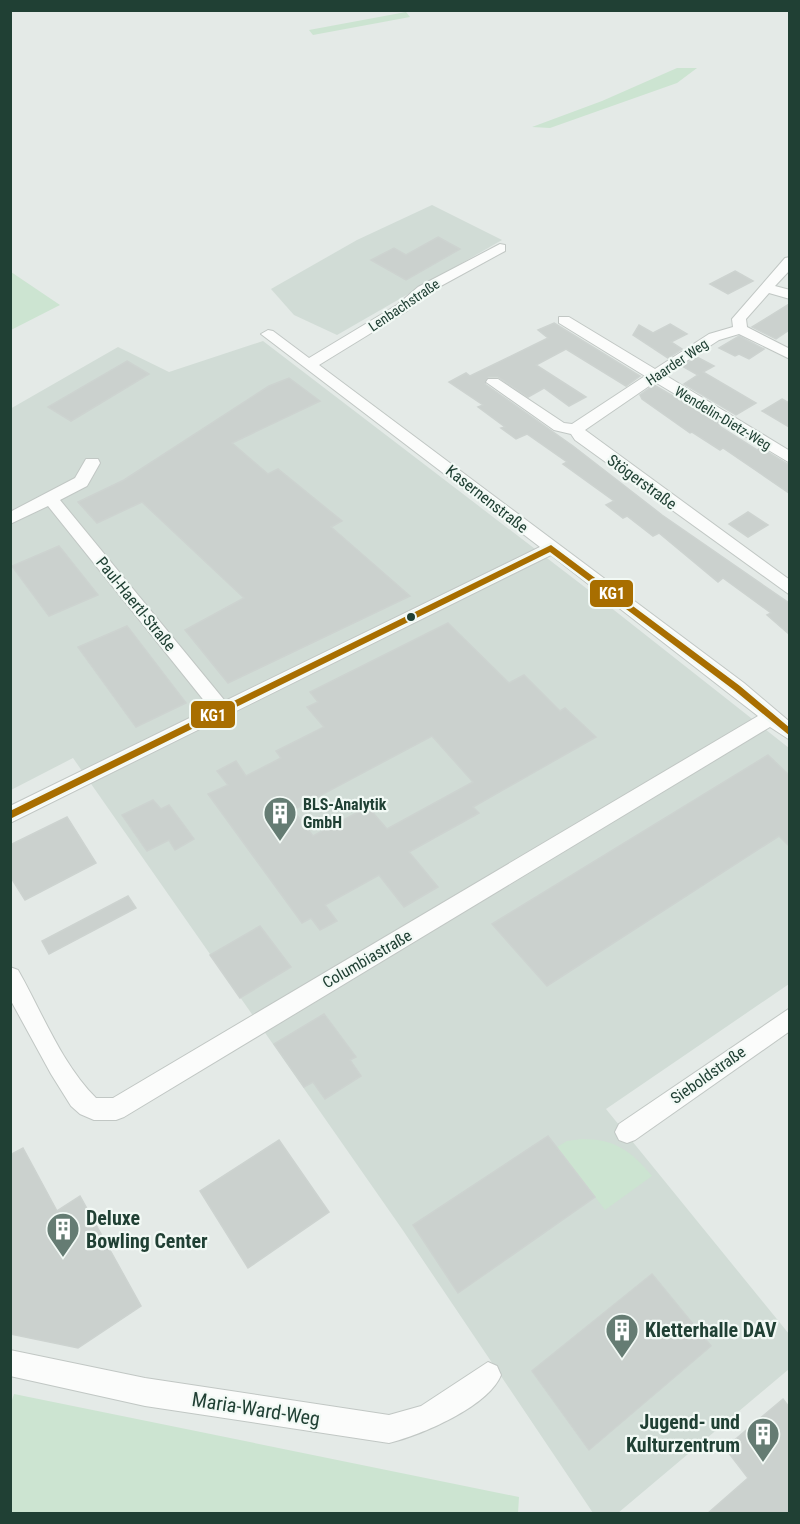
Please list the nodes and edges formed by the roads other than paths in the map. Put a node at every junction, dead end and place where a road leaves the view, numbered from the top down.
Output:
1 (500, 248) dead end
2 (789, 261) edge
3 (766, 287) junction
4 (789, 295) edge
5 (564, 320) dead end
6 (740, 329) junction
7 (268, 334) dead end
8 (789, 355) edge
9 (310, 364) junction
10 (655, 377) junction
11 (493, 381) dead end
12 (577, 430) junction
13 (789, 458) edge
14 (92, 463) dead end
15 (51, 499) junction
16 (10, 519) edge
17 (551, 548) junction
18 (789, 589) edge
19 (222, 710) junction
20 (772, 717) junction
21 (789, 733) edge
22 (10, 814) edge
23 (10, 976) edge
24 (789, 1018) edge
25 (627, 1132) dead end
26 (10, 1363) edge
27 (488, 1375) dead end

1 - 9 street, Lenbachstraße
2 - 3 street
3 - 4 street
3 - 6 street
5 - 10 street, Wendelin-Dietz-Weg
6 - 8 street
6 - 10 street, Haarder Weg
7 - 9 street, Kasernenstraße
9 - 17 street, Kasernenstraße
10 - 12 street, Haarder Weg
10 - 13 street, Wendelin-Dietz-Weg
11 - 12 street, Stögerstraße
12 - 18 street, Stögerstraße
14 - 15 street
15 - 16 street
15 - 19 street, Paul-Haertl-Straße
17 - 19 street
17 - 20 street, Kasernenstraße
19 - 22 street
20 - 21 street, Kasernenstraße
20 - 23 street, Columbiastraße
24 - 25 street, Sieboldstraße
26 - 27 street, Maria-Ward-Weg

